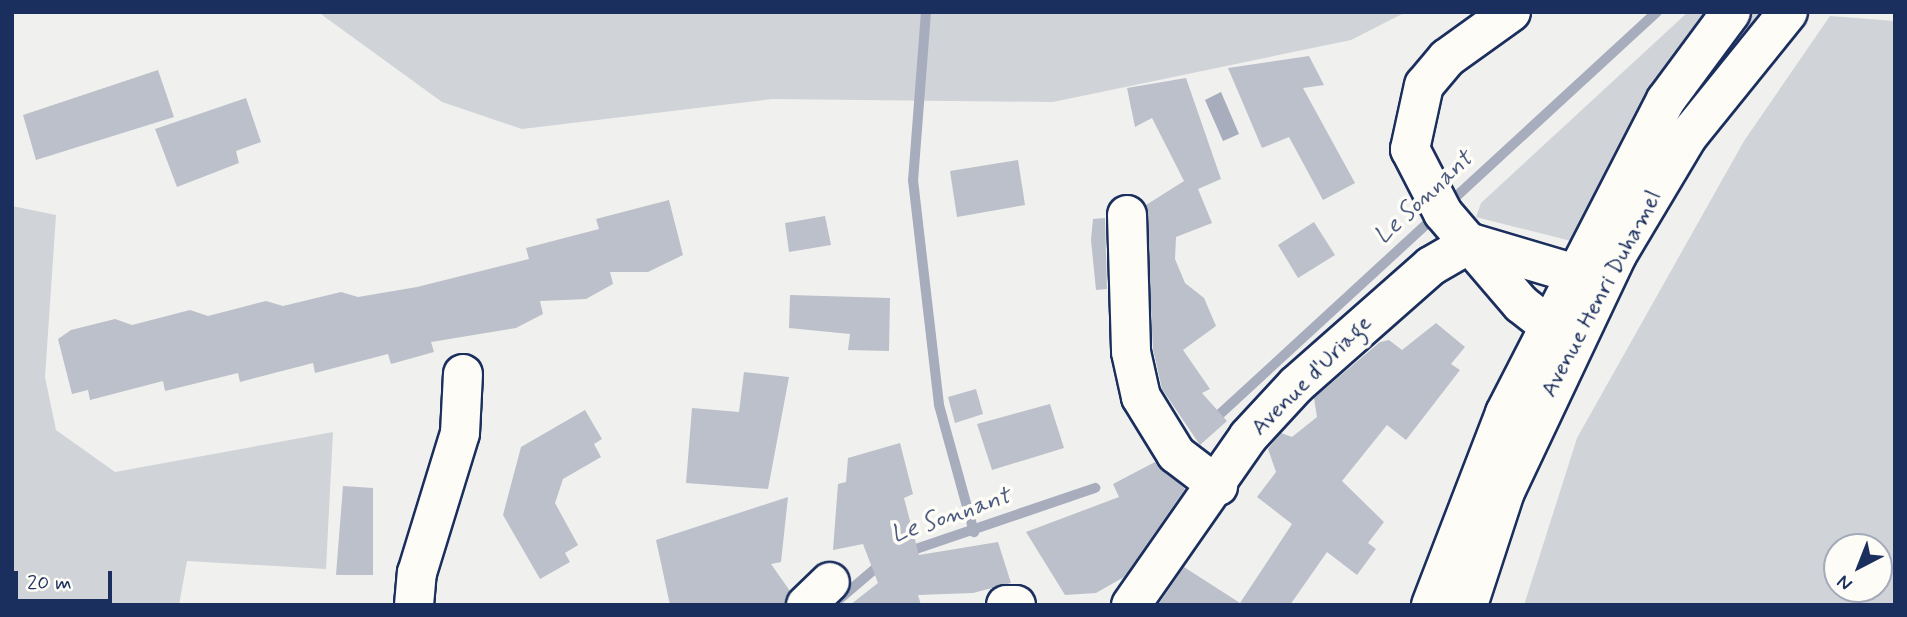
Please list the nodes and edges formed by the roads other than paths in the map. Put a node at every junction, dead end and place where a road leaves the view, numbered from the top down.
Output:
1 (1511, 12) edge
2 (1731, 12) edge
3 (1788, 12) edge
4 (1127, 215) dead end
5 (1471, 243) junction
6 (1589, 280) junction
7 (1561, 337) junction
8 (463, 374) dead end
9 (1218, 486) junction
10 (414, 605) edge
11 (1006, 605) edge
12 (1017, 605) edge
13 (1131, 605) edge
14 (1431, 605) edge
15 (1468, 605) edge

1 - 5 street
2 - 6 street
3 - 6 street, Avenue Henri Duhamel
4 - 9 street
5 - 6 street
5 - 7 street
5 - 9 street, Avenue d'Uriage
6 - 7 street, Avenue Henri Duhamel
7 - 14 street, Avenue Henri Duhamel
7 - 15 street, Avenue Henri Duhamel
8 - 10 street
9 - 13 street, Avenue d'Uriage
11 - 12 street

